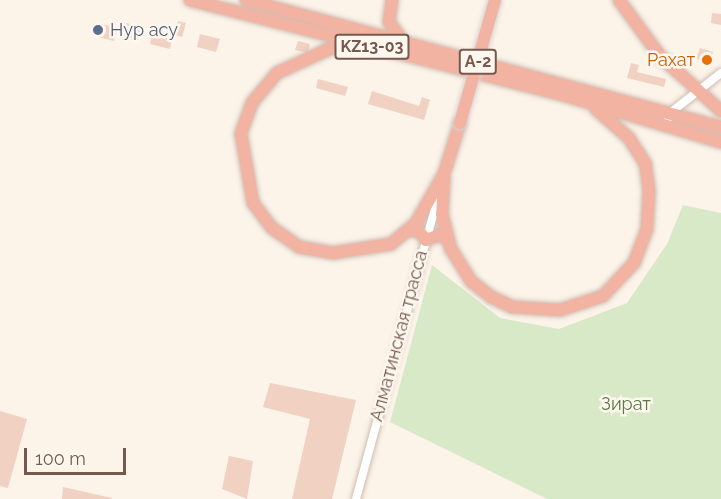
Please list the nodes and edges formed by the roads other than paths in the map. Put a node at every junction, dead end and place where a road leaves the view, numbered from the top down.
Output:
1 (190, 0) edge
2 (246, 0) edge
3 (392, 0) edge
4 (495, 0) edge
5 (620, 0) edge
6 (358, 44) junction
7 (407, 48) junction
8 (721, 74) edge
9 (557, 88) junction
10 (700, 93) junction
11 (570, 97) junction
12 (721, 111) edge
13 (668, 119) junction
14 (721, 127) edge
15 (721, 141) edge
16 (444, 174) junction
17 (407, 231) junction
18 (426, 240) junction
19 (449, 240) junction
20 (356, 499) edge

1 - 6 highway, KZ13-03
2 - 7 highway, KZ13-03
3 - 7 highway
4 - 16 highway, A-2, bridge
5 - 10 highway
6 - 7 highway, KZ13-03
6 - 17 highway
7 - 9 highway, KZ13-03
8 - 10 street
9 - 11 highway
9 - 13 highway, KZ13-03
10 - 12 highway
10 - 13 street
11 - 13 highway, KZ13-03
11 - 19 highway
13 - 14 highway, KZ13-03
13 - 15 highway, KZ13-03
16 - 17 highway
16 - 18 street, Алматинская трасса
16 - 19 highway
17 - 18 highway
18 - 19 highway
18 - 20 street, Алматинская трасса

